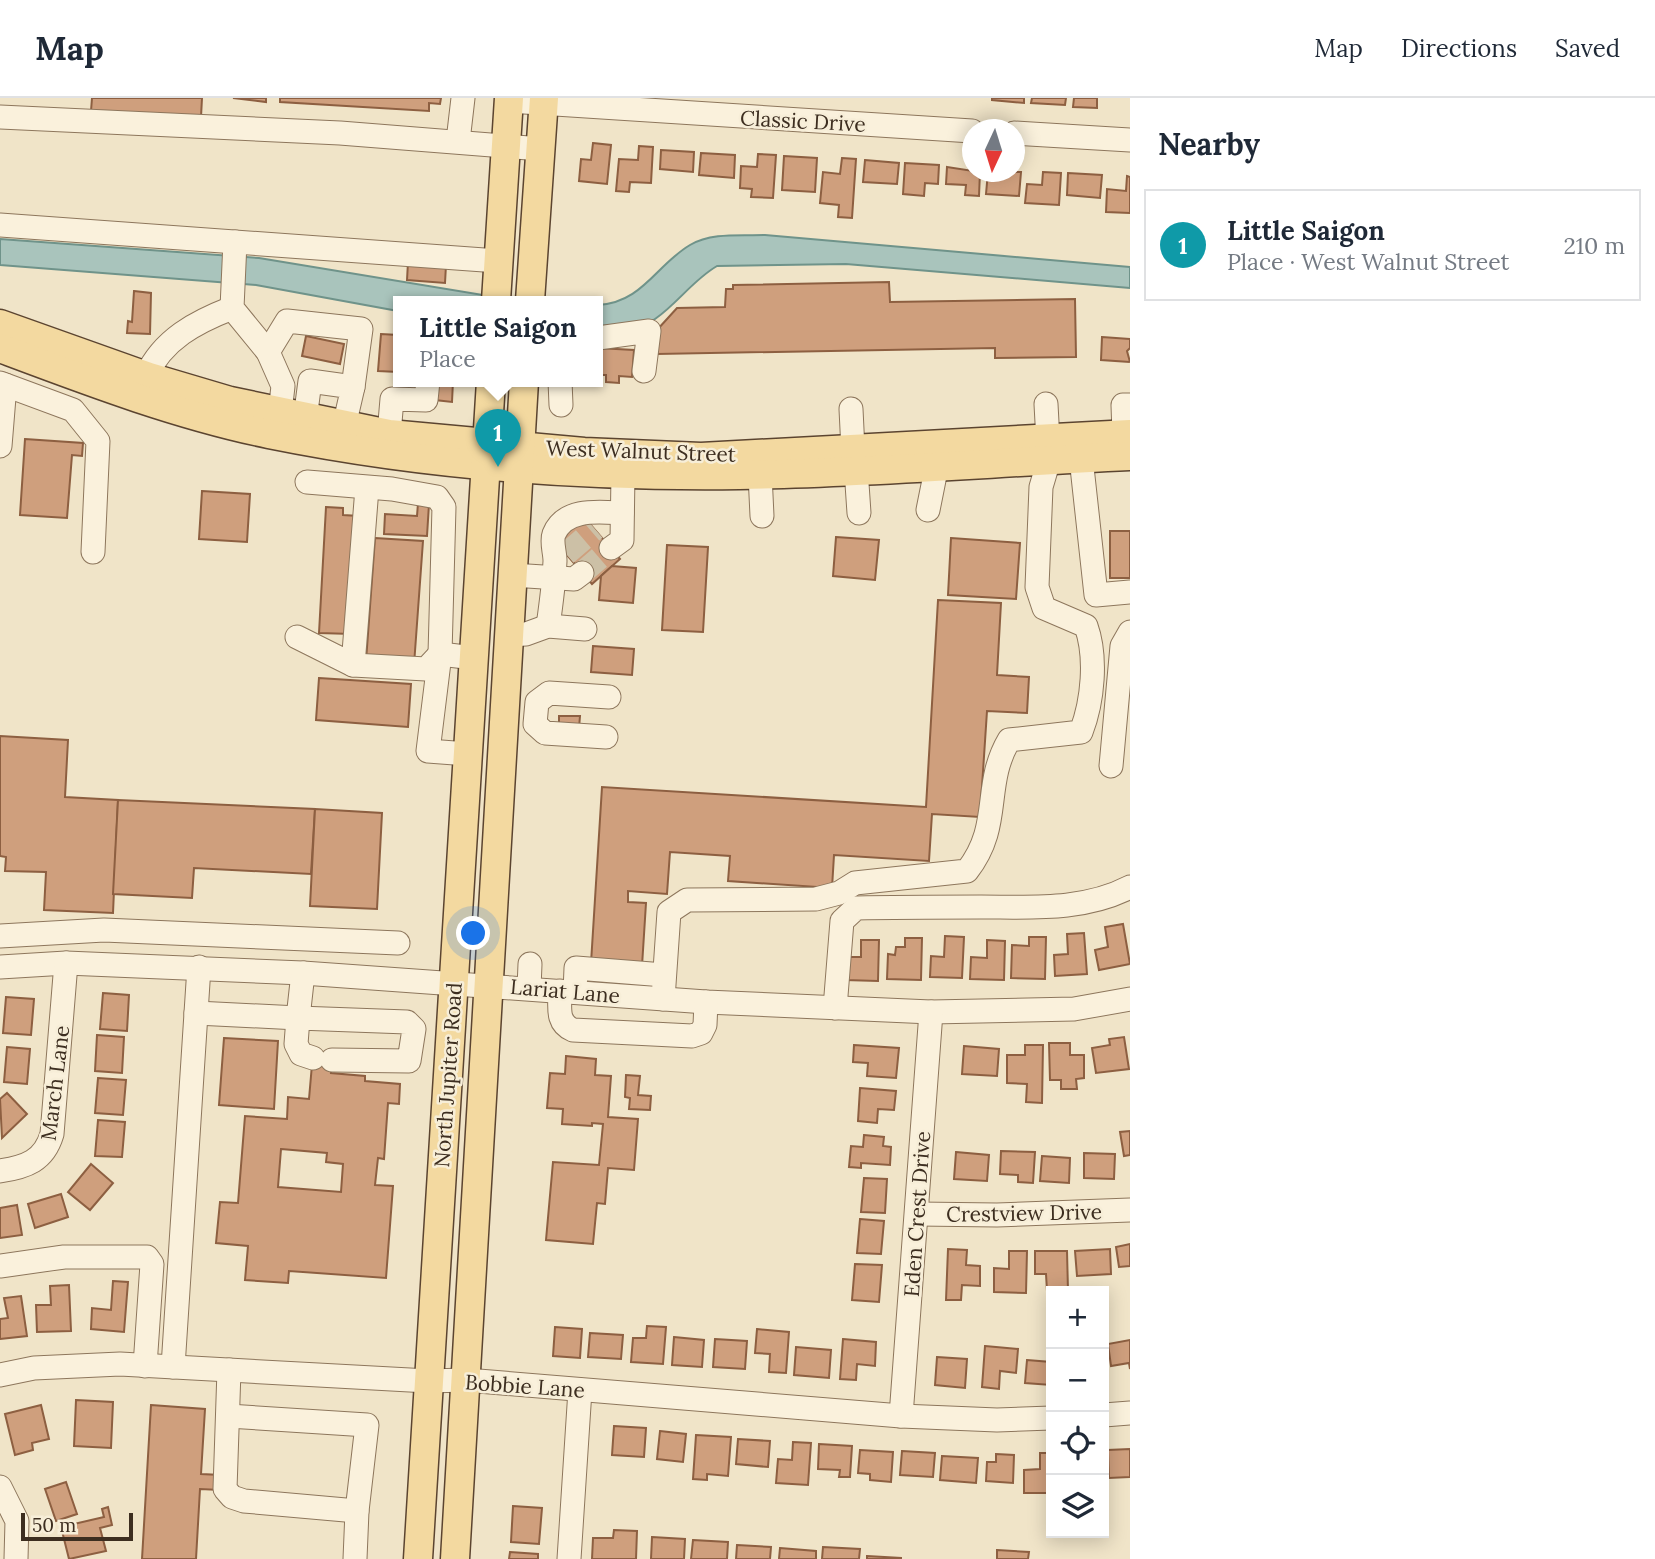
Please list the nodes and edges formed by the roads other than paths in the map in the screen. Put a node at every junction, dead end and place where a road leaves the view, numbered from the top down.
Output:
1 (463, 98) edge
2 (508, 100) edge
3 (544, 101) edge
4 (0, 117) edge
5 (962, 130) edge
6 (1025, 134) edge
7 (1130, 140) edge
8 (458, 141) junction
9 (505, 146) junction
10 (541, 149) junction
11 (0, 225) edge
12 (235, 245) junction
13 (498, 264) junction
14 (496, 296) edge
15 (530, 296) edge
16 (232, 300) junction
17 (6, 337) edge
18 (603, 337) edge
19 (268, 352) junction
20 (644, 371) dead end
21 (279, 378) junction
22 (310, 381) junction
23 (93, 382) junction
24 (2, 384) edge
25 (353, 387) junction
26 (427, 387) edge
27 (491, 387) edge
28 (524, 387) edge
29 (560, 387) edge
30 (146, 388) junction
31 (1046, 404) dead end
32 (561, 405) dead end
33 (1130, 405) edge
34 (73, 410) junction
35 (850, 410) dead end
36 (293, 416) junction
37 (344, 426) junction
38 (1128, 441) edge
39 (392, 444) junction
40 (0, 446) edge
41 (1049, 448) junction
42 (360, 449) junction
43 (486, 454) junction
44 (941, 454) junction
45 (519, 456) junction
46 (1081, 458) junction
47 (855, 459) junction
48 (623, 474) junction
49 (764, 474) junction
50 (307, 482) dead end
51 (361, 488) junction
52 (392, 489) junction
53 (928, 510) dead end
54 (618, 513) junction
55 (859, 513) dead end
56 (762, 516) dead end
57 (594, 529) tunnel mouth
58 (611, 548) tunnel mouth
59 (93, 552) dead end
60 (558, 565) junction
61 (442, 569) junction
62 (479, 572) junction
63 (582, 573) dead end
64 (512, 575) junction
65 (1130, 592) edge
66 (548, 626) junction
67 (585, 629) dead end
68 (1130, 632) edge
69 (509, 635) junction
70 (297, 637) dead end
71 (440, 654) junction
72 (474, 658) junction
73 (354, 665) junction
74 (609, 696) dead end
75 (606, 737) dead end
76 (468, 754) junction
77 (501, 756) junction
78 (1111, 766) dead end
79 (1130, 887) edge
80 (0, 936) edge
81 (398, 943) dead end
82 (66, 963) junction
83 (530, 964) dead end
84 (0, 967) edge
85 (199, 968) junction
86 (303, 972) junction
87 (664, 975) junction
88 (454, 983) junction
89 (488, 985) junction
90 (529, 988) junction
91 (568, 991) junction
92 (663, 999) junction
93 (1130, 999) edge
94 (706, 1002) junction
95 (835, 1008) junction
96 (930, 1012) junction
97 (196, 1013) junction
98 (298, 1018) junction
99 (0, 1171) edge
100 (1130, 1210) edge
101 (918, 1214) junction
102 (0, 1266) edge
103 (145, 1366) junction
104 (173, 1367) junction
105 (229, 1370) junction
106 (0, 1375) edge
107 (466, 1380) junction
108 (428, 1381) junction
109 (580, 1390) junction
110 (1130, 1413) edge
111 (1109, 1415) edge
112 (228, 1416) junction
113 (901, 1416) junction
114 (1046, 1418) edge
115 (0, 1489) edge
116 (357, 1511) junction
117 (16, 1559) edge
118 (355, 1559) edge
119 (418, 1559) edge
120 (455, 1559) edge
121 (569, 1559) edge

1 - 8 street
2 - 3 street, Classic Drive
2 - 9 main road
3 - 5 street, Classic Drive
3 - 10 main road
4 - 8 street
6 - 7 street
8 - 9 street
9 - 10 street
9 - 13 main road
10 - 15 main road
11 - 12 street
12 - 13 street
12 - 16 street
13 - 14 main road
16 - 19 street
16 - 30 street
17 - 23 main road
17 - 24 street
17 - 30 main road, West Walnut Street
18 - 20 street
19 - 21 street
19 - 25 street
21 - 22 street
21 - 36 street
22 - 25 street
22 - 36 street
23 - 30 main road
23 - 34 street
24 - 34 street
24 - 40 street
25 - 37 street
26 - 39 street
27 - 43 main road, North Jupiter Road
28 - 45 main road, North Jupiter Road
29 - 32 street
30 - 36 main road, West Walnut Street
30 - 42 main road, West Walnut Street
31 - 41 street
33 - 38 street
34 - 59 street
35 - 47 street
36 - 37 main road, West Walnut Street
37 - 39 main road, West Walnut Street
38 - 41 main road, West Walnut Street
38 - 46 main road, West Walnut Street
39 - 42 main road, West Walnut Street
39 - 43 main road, West Walnut Street
39 - 52 street
41 - 44 main road, West Walnut Street
41 - 46 main road, West Walnut Street
41 - 87 street
42 - 51 street
43 - 45 main road, West Walnut Street
43 - 62 main road, North Jupiter Road
44 - 47 main road, West Walnut Street
44 - 53 street
45 - 47 main road, West Walnut Street
45 - 48 main road, West Walnut Street
45 - 64 main road, North Jupiter Road
46 - 65 street
47 - 49 main road, West Walnut Street
47 - 55 street
48 - 49 main road, West Walnut Street
48 - 54 street
49 - 56 street
50 - 51 street
51 - 52 street
51 - 73 street
52 - 61 street
54 - 57 street
54 - 58 street
54 - 60 street
60 - 63 street
60 - 64 street
60 - 66 street
61 - 62 street
61 - 71 street
62 - 72 main road, North Jupiter Road
64 - 69 main road, North Jupiter Road
66 - 67 street
66 - 69 street
68 - 78 street
69 - 77 main road, North Jupiter Road
70 - 73 street
71 - 72 street
71 - 73 street
71 - 76 street
72 - 76 main road, North Jupiter Road
74 - 75 street
76 - 77 main road
76 - 88 main road, North Jupiter Road
77 - 89 main road, North Jupiter Road
79 - 95 street
80 - 81 street
82 - 84 street, Lariat Lane
82 - 85 street, Lariat Lane
82 - 99 street, March Lane
83 - 90 street
85 - 86 street, Lariat Lane
85 - 97 street
86 - 88 street, Lariat Lane
86 - 98 street
87 - 91 street
87 - 92 street
88 - 89 street, Lariat Lane
88 - 108 main road, North Jupiter Road
89 - 90 street, Lariat Lane
89 - 107 main road, North Jupiter Road
90 - 91 street, Lariat Lane
91 - 92 street, Lariat Lane
91 - 94 street
92 - 94 street, Lariat Lane
93 - 96 street, Lariat Lane
94 - 95 street, Lariat Lane
95 - 96 street, Lariat Lane
96 - 101 street, Eden Crest Drive
97 - 98 street
97 - 104 street
98 - 98 street
100 - 101 street, Crestview Drive
101 - 113 street, Eden Crest Drive
102 - 103 street
103 - 104 street, Bobbie Lane
103 - 106 street, Bobbie Lane
104 - 105 street, Bobbie Lane
105 - 108 street, Bobbie Lane
105 - 112 street
107 - 108 street, Bobbie Lane
107 - 109 street, Bobbie Lane
107 - 120 main road, North Jupiter Road
108 - 119 main road, North Jupiter Road
109 - 113 street, Bobbie Lane
109 - 121 street
110 - 111 street
112 - 116 street
112 - 116 street
113 - 114 street, Bobbie Lane
115 - 117 street
116 - 118 street

